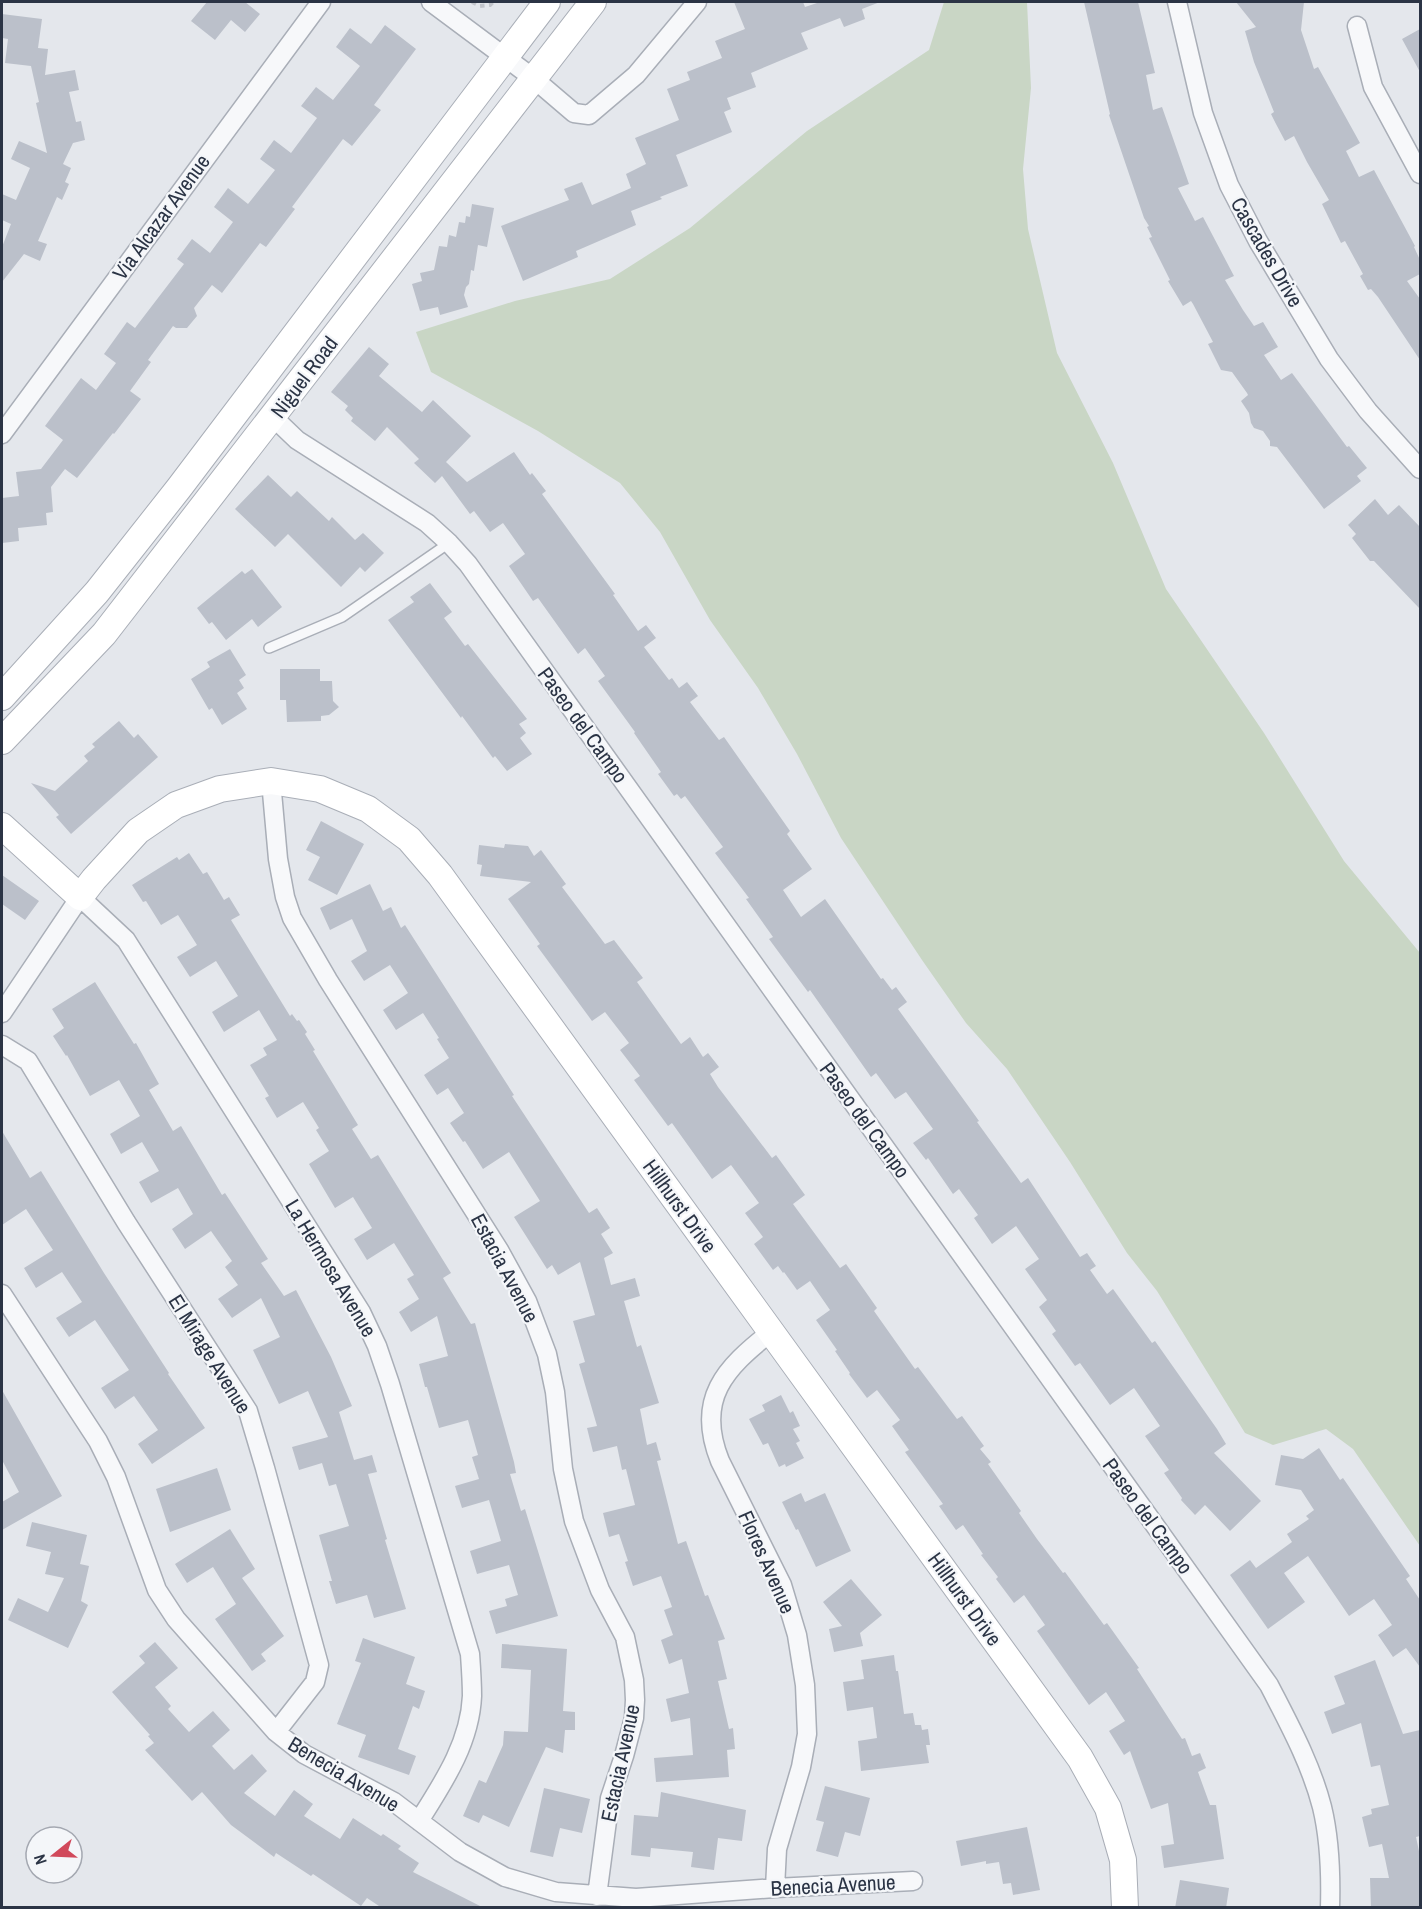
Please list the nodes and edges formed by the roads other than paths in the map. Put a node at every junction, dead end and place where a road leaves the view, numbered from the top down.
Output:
1 (321, 2) edge
2 (431, 2) edge
3 (547, 2) edge
4 (593, 2) edge
5 (698, 2) edge
6 (1177, 2) edge
7 (1357, 26) dead end
8 (506, 57) junction
9 (533, 78) junction
10 (1420, 174) edge
11 (330, 289) junction
12 (273, 417) junction
13 (2, 434) edge
14 (1420, 470) edge
15 (174, 495) junction
16 (449, 543) junction
17 (268, 648) dead end
18 (2, 697) edge
19 (2, 741) edge
20 (271, 781) junction
21 (2, 826) edge
22 (80, 897) junction
23 (2, 1013) edge
24 (2, 1045) edge
25 (2, 1294) edge
26 (771, 1332) junction
27 (276, 1732) junction
28 (419, 1821) junction
29 (913, 1881) dead end
30 (775, 1888) junction
31 (597, 1896) junction
32 (1125, 1908) edge
33 (1330, 1908) edge

1 - 13 street, Via Alcazar Avenue
2 - 8 street
3 - 8 main road, Niguel Road
4 - 9 main road, Niguel Road
5 - 9 street
6 - 14 street, Cascades Drive
7 - 10 street
8 - 9 street
8 - 11 main road, Niguel Road
9 - 12 main road, Niguel Road
11 - 12 main road
11 - 15 main road, Niguel Road
12 - 15 main road
12 - 16 street, Paseo del Campo
12 - 19 main road, Niguel Road
15 - 18 main road, Niguel Road
16 - 17 lane
16 - 33 street, Paseo del Campo
20 - 22 main road, Hillhurst Drive
20 - 26 main road, Hillhurst Drive
20 - 31 street, Estacia Avenue
21 - 22 main road, La Hermosa Avenue
22 - 23 street
22 - 28 street, La Hermosa Avenue
24 - 27 street, El Mirage Avenue
25 - 27 street, Benecia Avenue
26 - 30 street, Flores Avenue
26 - 32 main road, Hillhurst Drive
27 - 28 street, Benecia Avenue
28 - 31 street, Benecia Avenue
29 - 30 street, Benecia Avenue
30 - 31 street, Benecia Avenue

